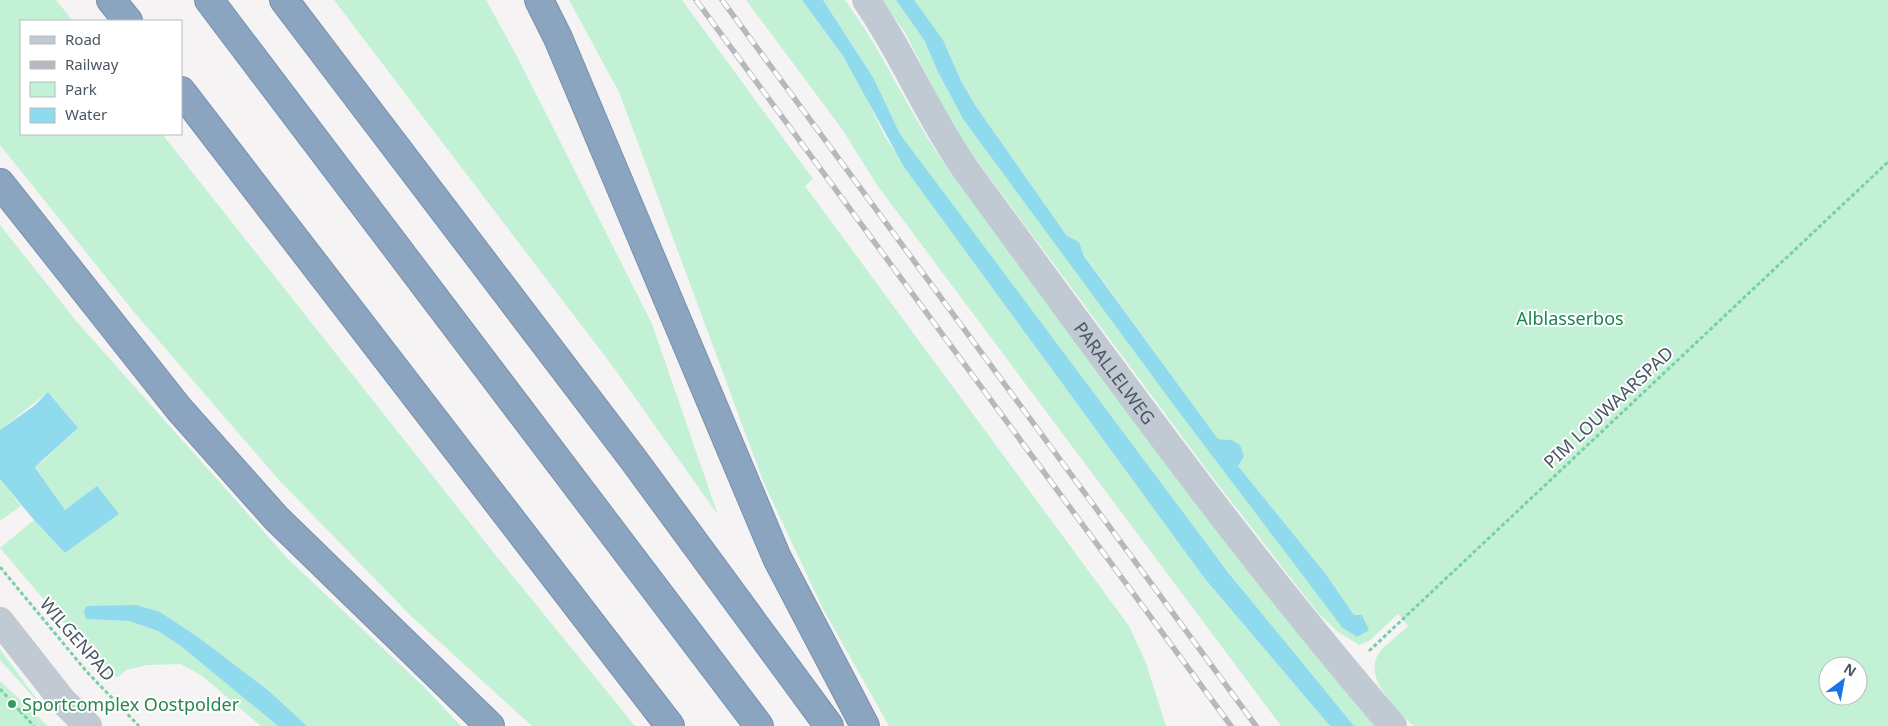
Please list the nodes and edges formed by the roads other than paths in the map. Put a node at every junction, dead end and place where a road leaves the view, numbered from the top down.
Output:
1 (112, 0) edge
2 (209, 0) edge
3 (284, 0) edge
4 (539, 0) edge
5 (866, 0) edge
6 (127, 20) edge
7 (182, 92) edge
8 (0, 183) edge
9 (0, 621) edge
10 (88, 726) edge
11 (490, 726) edge
12 (670, 726) edge
13 (759, 726) edge
14 (829, 726) edge
15 (865, 726) edge
16 (1393, 726) edge

1 - 6 highway
2 - 13 highway
3 - 14 highway
4 - 15 highway
5 - 16 street, PARALLELWEG
7 - 12 highway
8 - 11 highway
9 - 10 street

